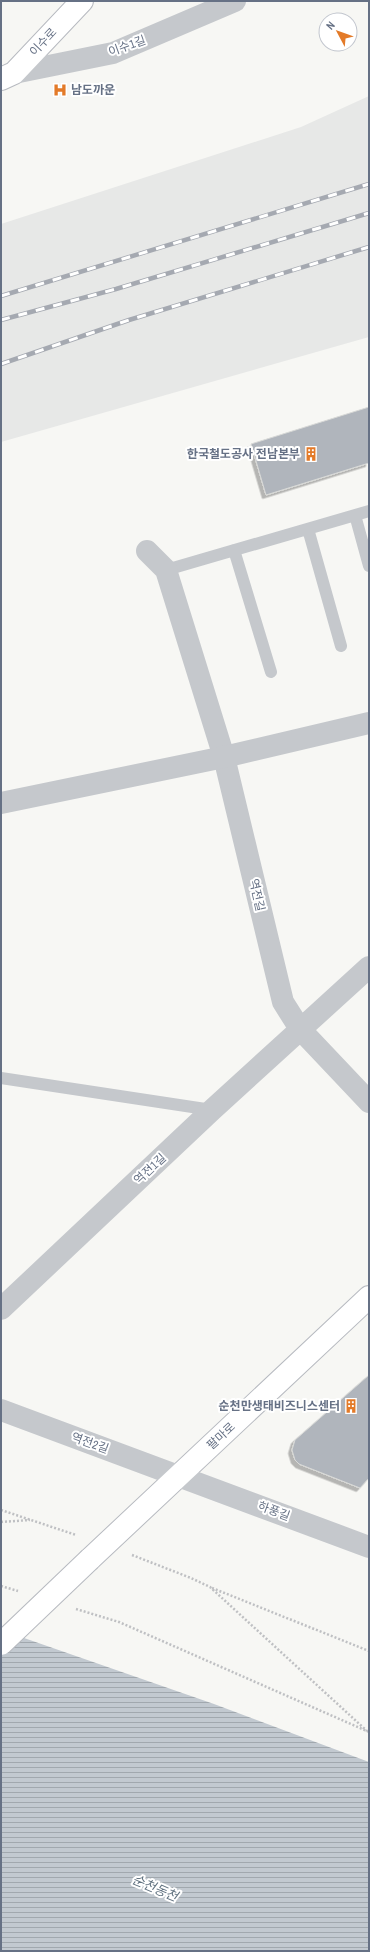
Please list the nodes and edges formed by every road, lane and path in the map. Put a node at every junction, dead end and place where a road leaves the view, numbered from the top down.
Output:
1 (82, 1) edge
2 (235, 1) edge
3 (7, 76) edge
4 (369, 511) edge
5 (355, 515) junction
6 (308, 529) junction
7 (234, 550) junction
8 (147, 551) dead end
9 (369, 566) edge
10 (166, 570) junction
11 (341, 646) dead end
12 (271, 672) dead end
13 (369, 723) edge
14 (224, 757) junction
15 (1, 803) edge
16 (369, 967) edge
17 (300, 1030) junction
18 (1, 1078) edge
19 (369, 1102) edge
20 (212, 1110) junction
21 (369, 1297) edge
22 (1, 1309) edge
23 (1, 1410) edge
24 (178, 1476) junction
25 (1, 1510) edge
26 (33, 1520) junction
27 (1, 1522) edge
28 (369, 1547) edge
29 (97, 1552) junction
30 (1, 1586) edge
31 (210, 1587) junction
32 (23, 1593) dead end
33 (74, 1608) dead end
34 (1, 1644) edge
35 (369, 1651) edge
36 (368, 1731) edge

1 - 3 main road, 이수로
2 - 3 street, 이수1길
4 - 5 lane
5 - 6 lane
5 - 9 lane
6 - 7 lane
6 - 11 lane
7 - 10 lane
7 - 12 lane
8 - 10 street
10 - 14 street, 역전길
13 - 14 street
14 - 15 street
14 - 17 street, 역전길
16 - 17 street, 역전1길
17 - 19 street
17 - 20 street, 역전1길
18 - 20 lane
20 - 22 street, 역전1길
21 - 24 main road, 팔마로
23 - 24 street, 역전2길
24 - 28 street, 하풍길
24 - 29 main road, 팔마로
25 - 26 path
26 - 27 path
26 - 29 path
29 - 31 path
29 - 34 main road, 팔마로, bridge
30 - 32 path
31 - 35 path
31 - 36 path
33 - 36 path

